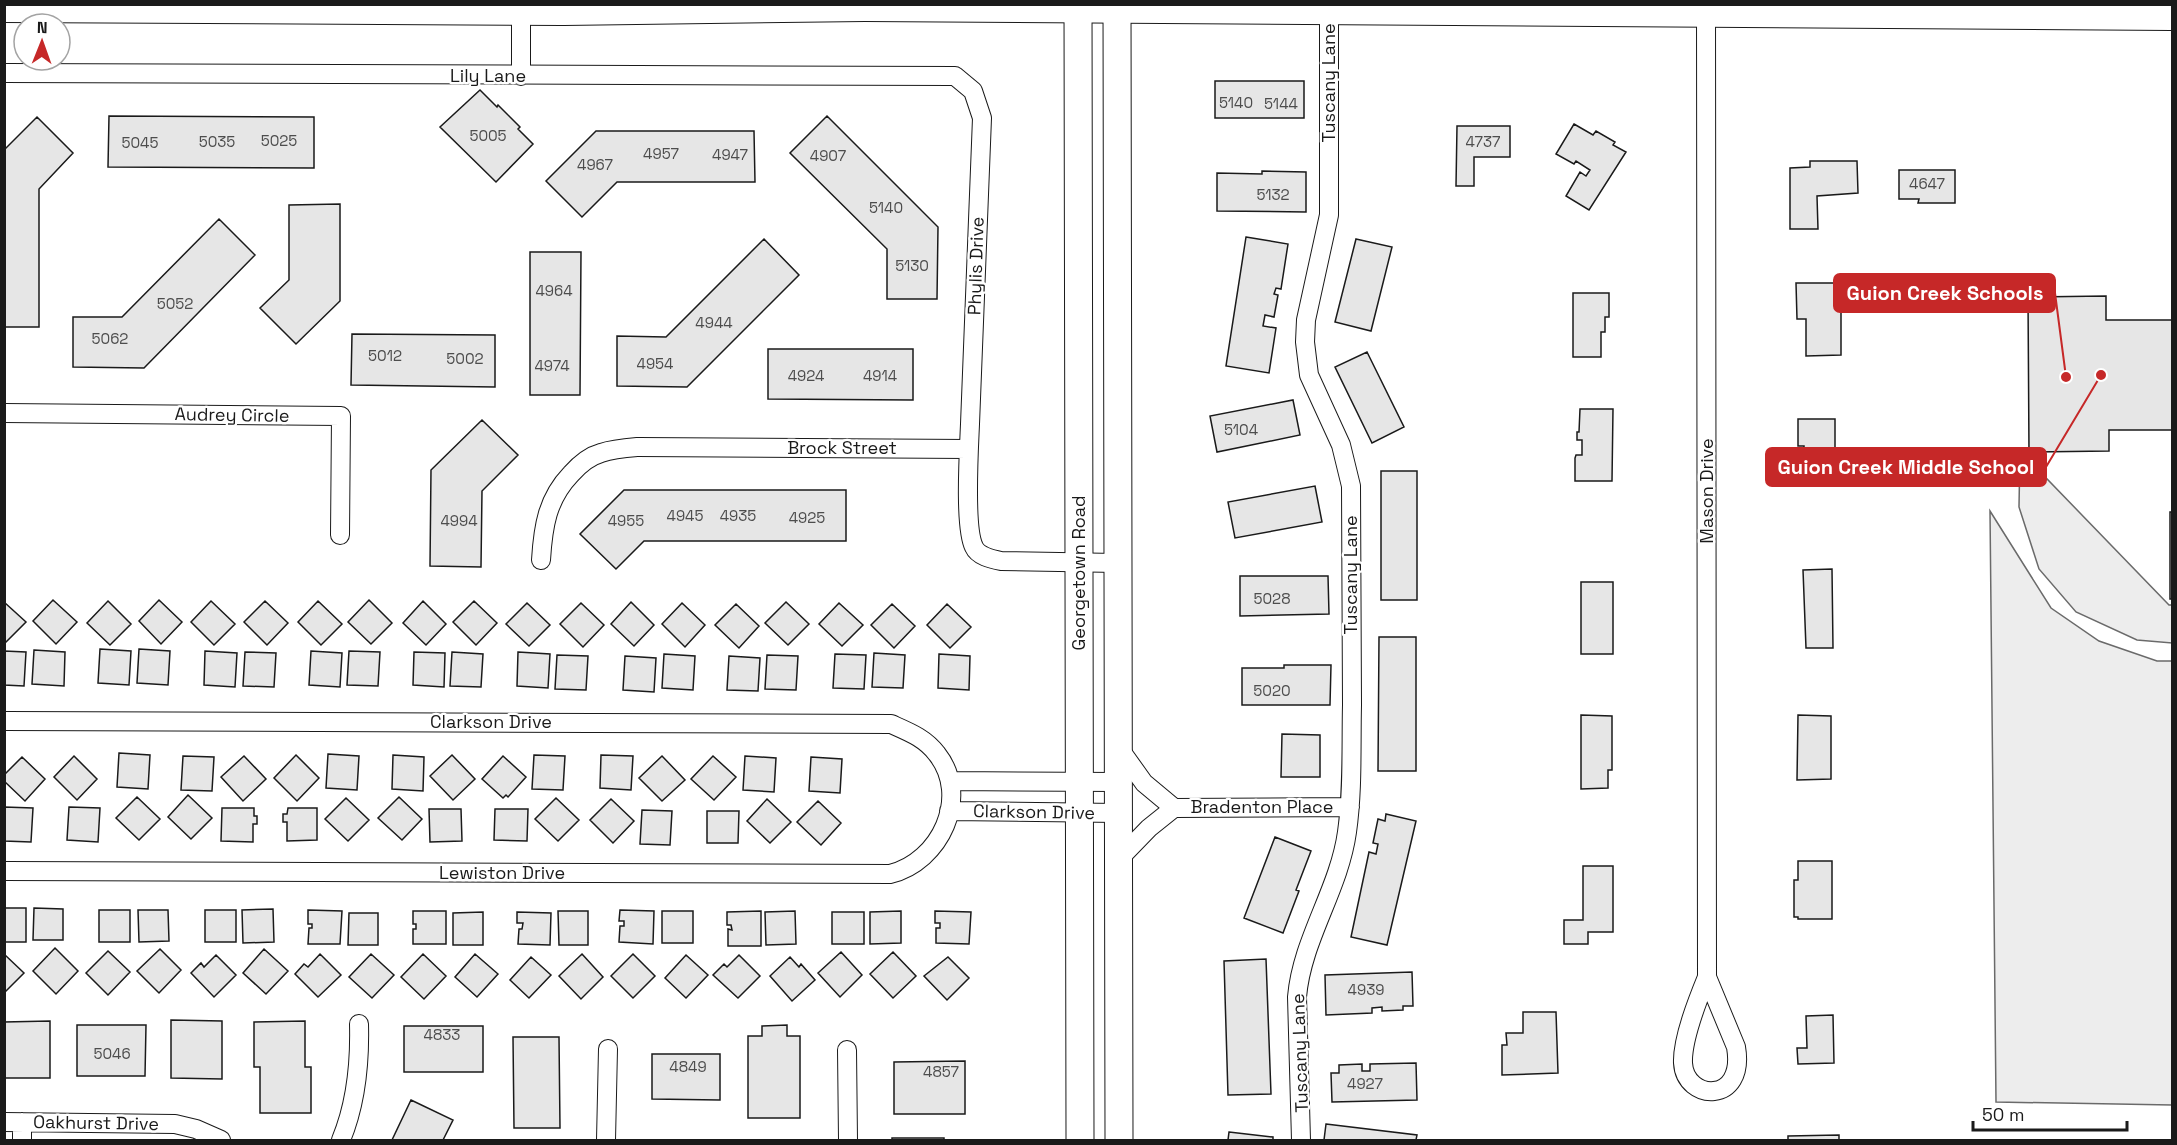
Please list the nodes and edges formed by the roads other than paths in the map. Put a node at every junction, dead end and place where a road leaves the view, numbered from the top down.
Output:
1 (1078, 7) edge
2 (1117, 8) edge
3 (564, 9) edge
4 (597, 9) edge
5 (4, 10) edge
6 (1706, 10) edge
7 (521, 13) junction
8 (1329, 13) junction
9 (2172, 18) edge
10 (4, 73) edge
11 (521, 76) junction
12 (969, 86) joint
13 (4, 413) edge
14 (969, 449) junction
15 (340, 535) dead end
16 (541, 560) dead end
17 (1079, 563) junction
18 (1117, 563) junction
19 (4, 721) edge
20 (1118, 748) junction
21 (1079, 782) junction
22 (1118, 782) junction
23 (950, 795) junction
24 (1350, 807) junction
25 (1174, 808) junction
26 (1079, 813) junction
27 (1118, 813) junction
28 (1118, 860) junction
29 (4, 871) edge
30 (1707, 977) junction
31 (359, 1024) dead end
32 (608, 1049) dead end
33 (847, 1050) dead end
34 (13, 1122) edge
35 (22, 1140) edge
36 (221, 1140) edge
37 (340, 1140) edge
38 (606, 1140) edge
39 (848, 1140) edge
40 (1080, 1140) edge
41 (1119, 1140) edge
42 (1301, 1140) edge

1 - 2 street
1 - 4 street
1 - 17 main road, Georgetown Road
2 - 8 street
2 - 18 main road, Georgetown Road
3 - 4 street
3 - 7 street
5 - 7 street
6 - 8 street
6 - 9 street
6 - 30 street, Mason Drive
7 - 11 street
8 - 24 street, Tuscany Lane
10 - 11 street, Lily Lane
11 - 12 street, Lily Lane
12 - 14 street, Phylis Drive
13 - 15 street, Audrey Circle
14 - 16 street, Brock Street
14 - 17 street
17 - 18 street
17 - 21 main road, Georgetown Road
18 - 20 main road, Georgetown Road
19 - 23 street, Clarkson Drive
20 - 22 main road, Georgetown Road
20 - 25 street
21 - 22 street, Clarkson Drive
21 - 23 street, Clarkson Drive
21 - 26 main road, Georgetown Road
22 - 27 main road, Georgetown Road
23 - 26 street, Clarkson Drive
23 - 29 street, Lewiston Drive
24 - 25 street, Bradenton Place
24 - 42 street, Tuscany Lane
25 - 28 street
26 - 27 street, Clarkson Drive
26 - 40 main road, Georgetown Road
27 - 28 main road, Georgetown Road
28 - 41 main road, Georgetown Road
30 - 30 street, Mason Drive
31 - 37 street
32 - 38 street
33 - 39 street
34 - 35 street
34 - 36 street, Oakhurst Drive

